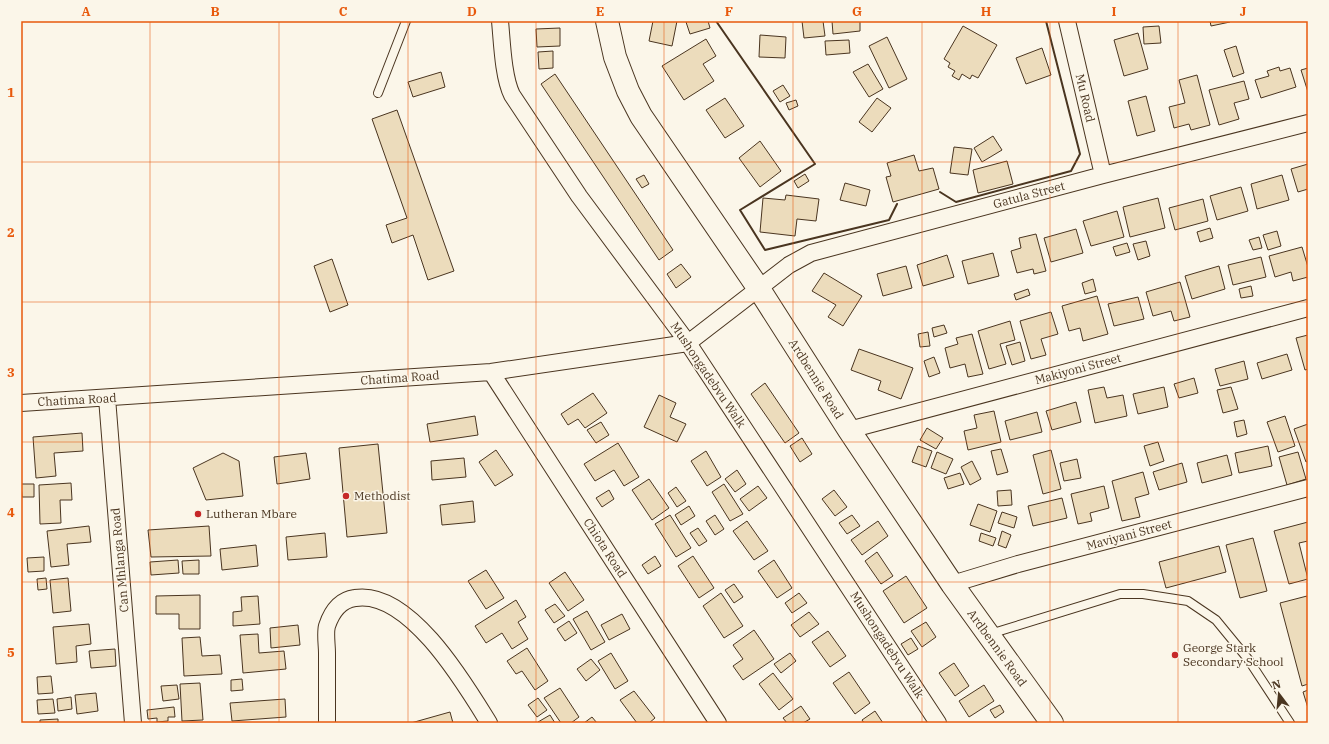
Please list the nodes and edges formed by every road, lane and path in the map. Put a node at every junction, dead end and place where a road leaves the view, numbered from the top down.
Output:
1 (406, 21) edge
2 (500, 21) edge
3 (607, 21) edge
4 (1067, 21) edge
5 (378, 92) dead end
6 (1308, 123) edge
7 (1103, 175) junction
8 (759, 288) junction
9 (1308, 308) edge
10 (688, 342) junction
11 (491, 372) junction
12 (106, 398) junction
13 (21, 403) edge
14 (848, 430) junction
15 (1308, 488) edge
16 (952, 584) junction
17 (987, 635) junction
18 (133, 723) edge
19 (327, 723) edge
20 (489, 723) edge
21 (718, 723) edge
22 (938, 723) edge
23 (1052, 723) edge
24 (1290, 723) edge

1 - 5 lane
2 - 10 street, Mushongadebvu Walk
3 - 8 main road, Ardbennie Road
4 - 7 street, Mu Road
6 - 7 street, Gatula Street
7 - 8 street, Gatula Street
8 - 10 street, Chatima Road
8 - 14 main road, Ardbennie Road
9 - 14 street, Makiyoni Street
10 - 11 street, Chatima Road
10 - 22 street, Mushongadebvu Walk
11 - 12 street, Chatima Road
11 - 21 street, Chiota Road
12 - 13 street, Chatima Road
12 - 18 street, Can Mhlanga Road
14 - 16 main road, Ardbennie Road
15 - 16 street, Maviyani Street
16 - 17 main road, Ardbennie Road
17 - 23 main road, Ardbennie Road
17 - 24 lane
19 - 20 street

